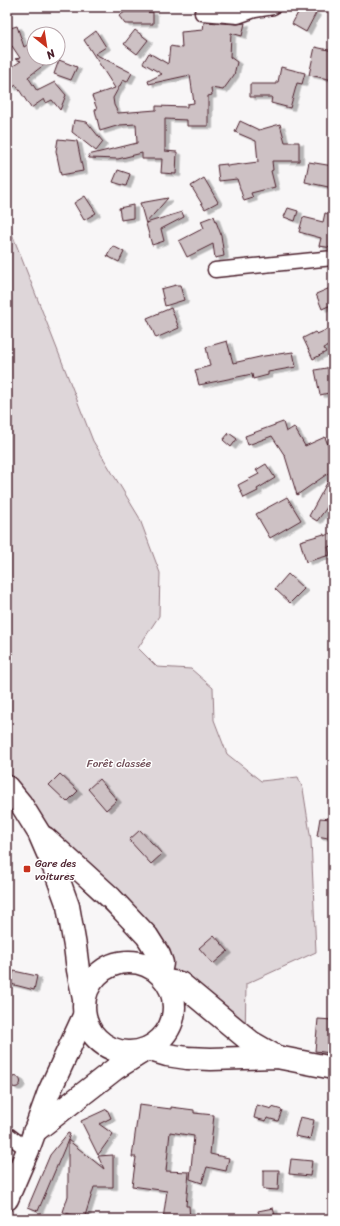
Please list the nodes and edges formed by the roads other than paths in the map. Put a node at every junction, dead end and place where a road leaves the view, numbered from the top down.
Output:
1 (273, 7) edge
2 (202, 13) dead end
3 (333, 258) edge
4 (215, 270) dead end
5 (7, 788) edge
6 (39, 833) junction
7 (164, 977) junction
8 (84, 1008) junction
9 (147, 1049) junction
10 (277, 1057) junction
11 (333, 1068) edge
12 (7, 1134) edge
13 (31, 1141) junction
14 (7, 1199) edge

1 - 2 street
3 - 4 street
5 - 6 highway
6 - 7 highway
6 - 8 highway
7 - 8 highway
7 - 9 highway
7 - 10 highway
8 - 9 highway
8 - 13 highway
9 - 10 highway
9 - 13 highway
10 - 11 highway
12 - 13 street
13 - 14 highway

